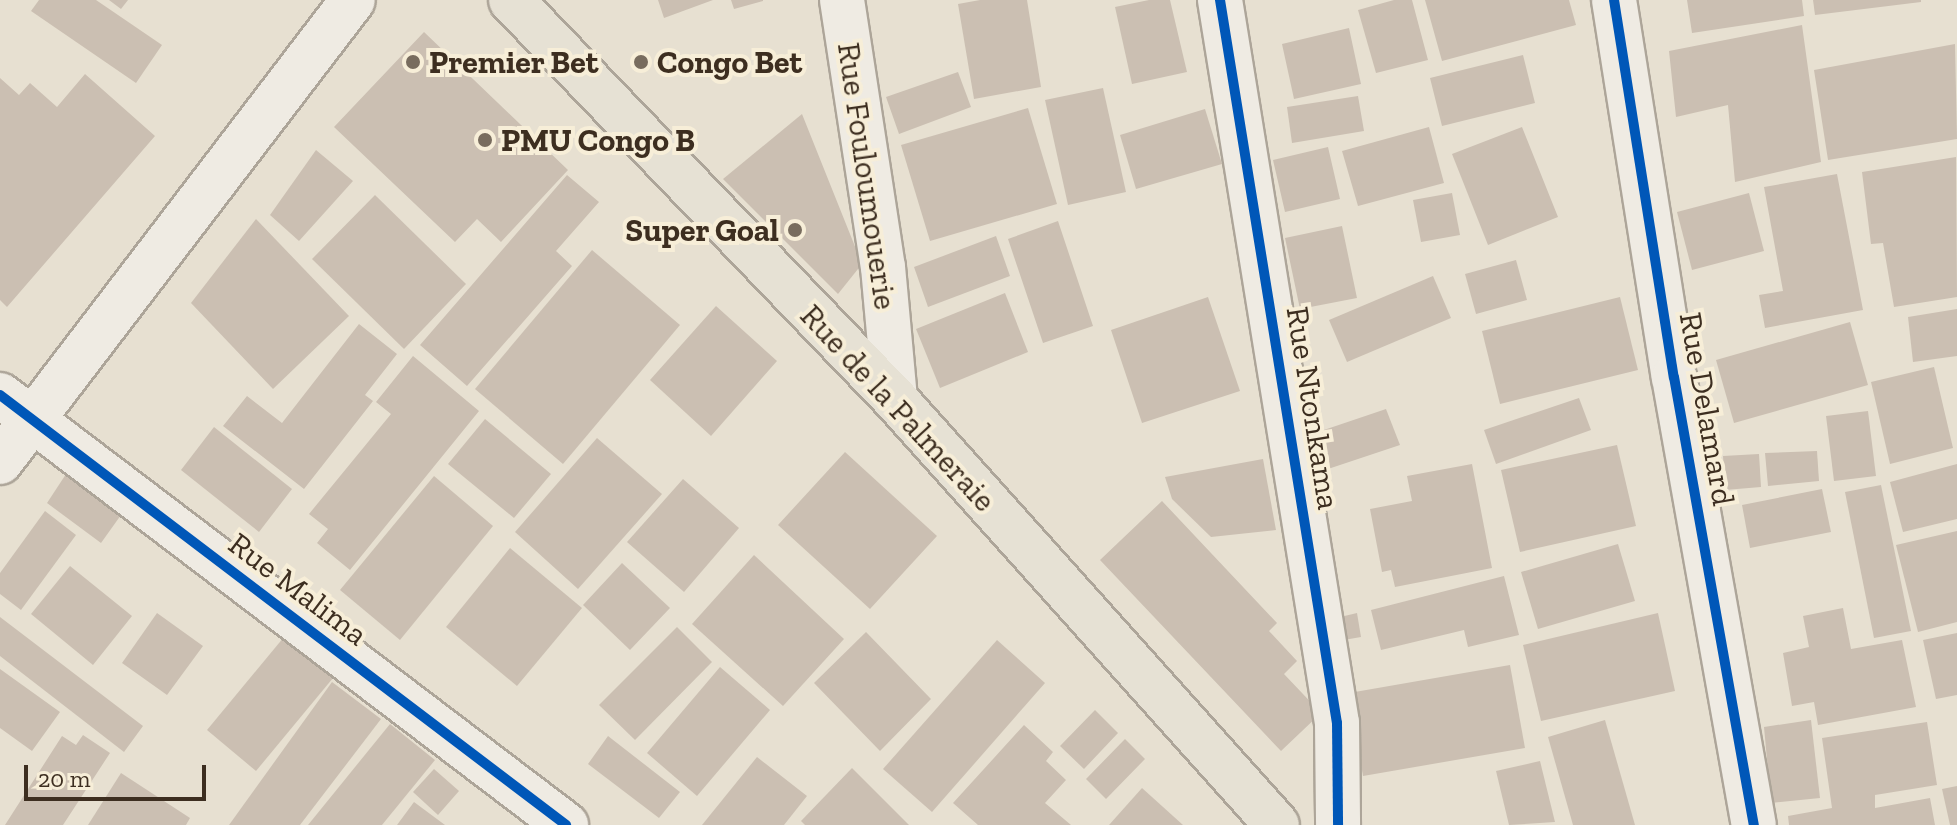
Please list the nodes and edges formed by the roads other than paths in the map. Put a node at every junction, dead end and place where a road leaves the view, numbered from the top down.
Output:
1 (511, 0) edge
2 (842, 0) edge
3 (1220, 0) edge
4 (1614, 0) edge
5 (339, 5) edge
6 (895, 399) junction
7 (16, 407) edge
8 (0, 462) edge
9 (566, 825) edge
10 (1277, 825) edge
11 (1338, 825) edge
12 (1754, 825) edge

1 - 6 main road, Rue de la Palmeraie
2 - 6 street, Rue Fouloumouerie
3 - 11 street, Rue Ntonkama
4 - 12 street, Rue Delamard
5 - 7 street
6 - 10 main road, Rue de la Palmeraie
7 - 8 street
7 - 9 street, Rue Malima

